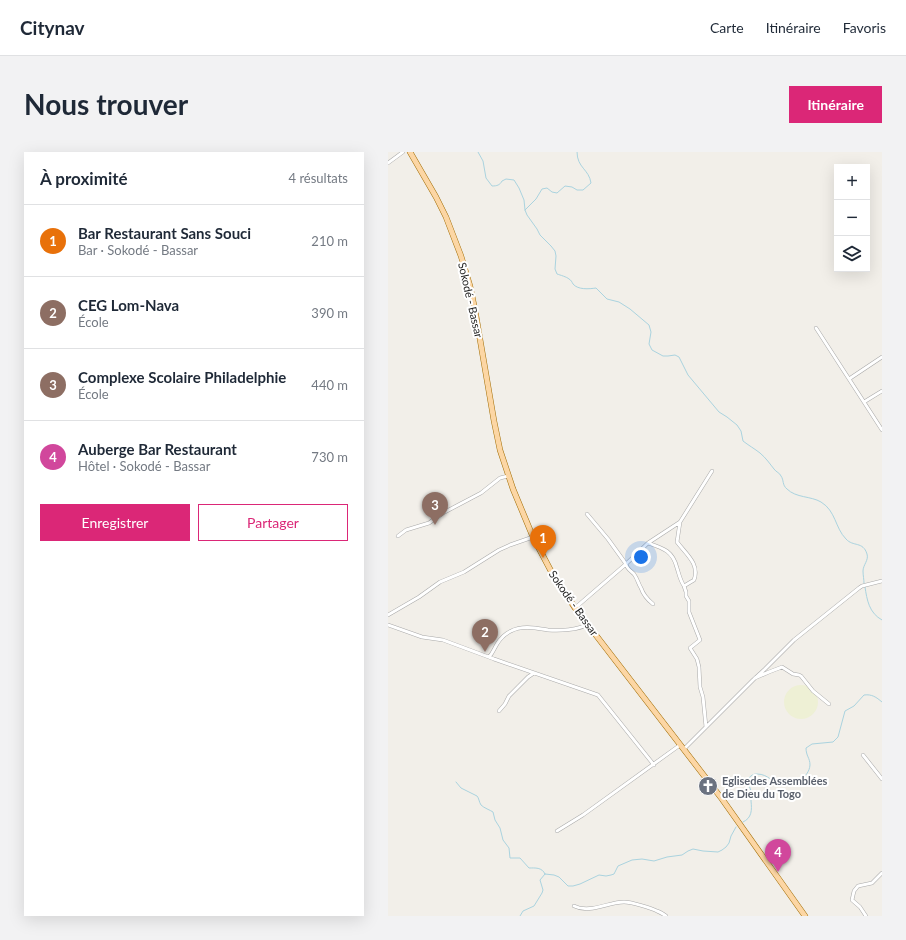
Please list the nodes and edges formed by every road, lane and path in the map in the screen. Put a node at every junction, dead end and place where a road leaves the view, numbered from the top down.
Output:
1 (403, 152) edge
2 (410, 152) edge
3 (388, 163) edge
4 (816, 328) dead end
5 (882, 357) edge
6 (849, 379) junction
7 (882, 391) edge
8 (864, 402) junction
9 (882, 430) edge
10 (712, 471) dead end
11 (508, 476) junction
12 (587, 514) dead end
13 (680, 522) junction
14 (398, 536) dead end
15 (533, 537) junction
16 (648, 543) junction
17 (626, 564) junction
18 (882, 581) edge
19 (684, 586) junction
20 (653, 604) dead end
21 (575, 608) junction
22 (388, 614) edge
23 (588, 624) junction
24 (388, 625) edge
25 (489, 657) junction
26 (534, 673) junction
27 (753, 679) junction
28 (829, 704) dead end
29 (499, 711) dead end
30 (706, 727) junction
31 (682, 747) junction
32 (863, 755) dead end
33 (654, 765) junction
34 (882, 779) edge
35 (557, 831) dead end
36 (882, 873) edge
37 (574, 906) dead end
38 (666, 916) edge
39 (804, 916) edge
40 (866, 916) edge

1 - 3 street
2 - 11 main road, Sokodé - Bassar
4 - 6 street
5 - 6 street
6 - 8 street
7 - 8 street
8 - 9 street
10 - 13 street
11 - 14 street
11 - 15 main road, Sokodé - Bassar
12 - 17 street
13 - 16 street
13 - 19 street
15 - 21 main road, Sokodé - Bassar
15 - 22 street
16 - 17 street
16 - 19 street
17 - 20 street
17 - 21 street
18 - 27 street
19 - 30 street
21 - 23 main road, Sokodé - Bassar
23 - 25 street
23 - 31 main road, Sokodé - Bassar
24 - 25 street
25 - 26 street
26 - 29 street
26 - 33 street
27 - 28 street
27 - 30 street
30 - 31 street
31 - 33 street
31 - 39 main road, Sokodé - Bassar
32 - 34 street
33 - 35 street
36 - 40 street
37 - 38 street

